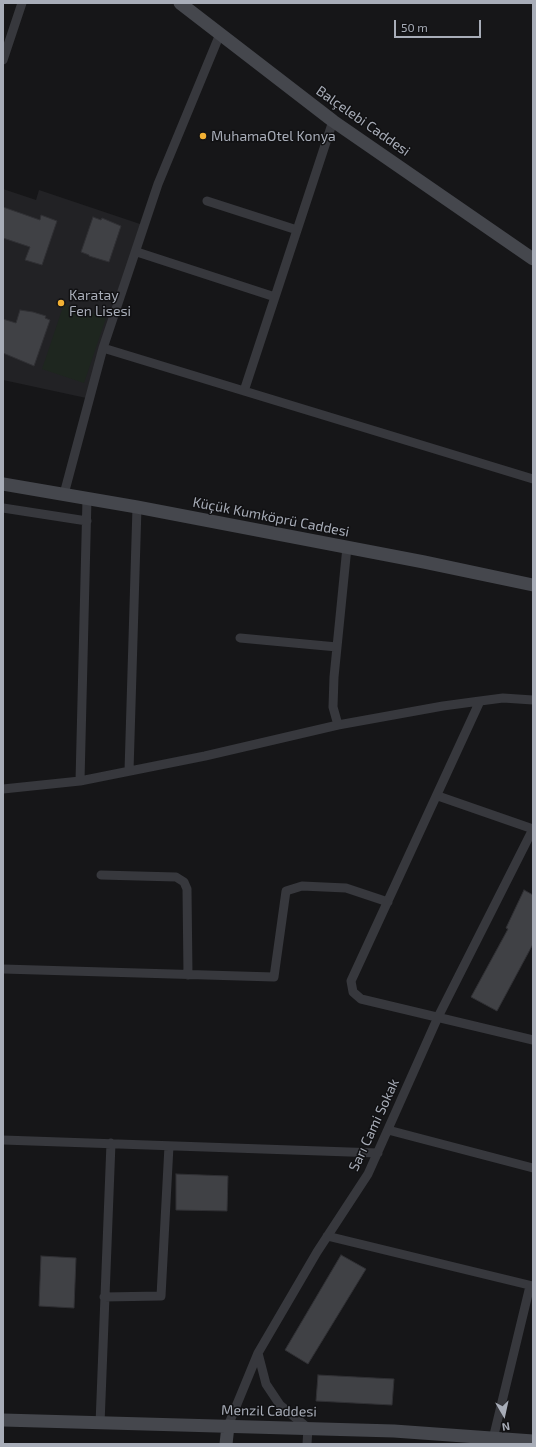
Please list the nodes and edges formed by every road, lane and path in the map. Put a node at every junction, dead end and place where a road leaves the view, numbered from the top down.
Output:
1 (22, 3) edge
2 (180, 3) edge
3 (220, 34) junction
4 (3, 60) edge
5 (333, 121) junction
6 (207, 201) dead end
7 (297, 230) junction
8 (137, 252) junction
9 (533, 259) edge
10 (275, 297) junction
11 (103, 348) junction
12 (244, 391) junction
13 (533, 479) edge
14 (3, 484) edge
15 (64, 494) junction
16 (87, 498) junction
17 (137, 507) junction
18 (3, 508) edge
19 (87, 521) junction
20 (347, 547) junction
21 (533, 585) edge
22 (240, 638) dead end
23 (337, 647) junction
24 (533, 700) edge
25 (480, 701) junction
26 (338, 725) junction
27 (129, 771) junction
28 (80, 781) junction
29 (3, 789) edge
30 (438, 796) junction
31 (533, 829) edge
32 (101, 875) dead end
33 (388, 902) junction
34 (3, 969) edge
35 (188, 975) junction
36 (438, 1018) junction
37 (533, 1040) edge
38 (388, 1130) junction
39 (3, 1140) edge
40 (111, 1143) junction
41 (169, 1146) junction
42 (378, 1153) junction
43 (533, 1168) edge
44 (327, 1236) junction
45 (531, 1286) edge
46 (104, 1297) junction
47 (258, 1353) junction
48 (3, 1420) edge
49 (100, 1424) junction
50 (228, 1426) junction
51 (308, 1428) junction
52 (492, 1441) edge
53 (533, 1441) edge
54 (226, 1444) edge
55 (308, 1444) edge

1 - 4 street
2 - 3 street, Balçelebi Caddesi
3 - 5 street, Balçelebi Caddesi
3 - 8 street
5 - 7 street
5 - 9 street, Balçelebi Caddesi
6 - 7 street
7 - 10 street
8 - 10 street
8 - 11 street
10 - 12 street
11 - 12 street
11 - 15 street
12 - 13 street
14 - 15 street, Küçük Kumköprü Caddesi
15 - 16 street, Küçük Kumköprü Caddesi
16 - 17 street, Küçük Kumköprü Caddesi
16 - 19 street
17 - 20 street, Küçük Kumköprü Caddesi
17 - 27 street
18 - 19 street
19 - 28 street
20 - 21 street, Küçük Kumköprü Caddesi
20 - 23 street
22 - 23 street
23 - 26 street
24 - 25 street
25 - 26 street
25 - 30 street
26 - 27 street
27 - 28 street
28 - 29 street
30 - 31 street
30 - 33 street
31 - 36 street, Sarı Cami Sokak
32 - 35 street
33 - 35 street
33 - 36 street
34 - 35 street
36 - 37 street
36 - 38 street, Sarı Cami Sokak
38 - 42 street, Sarı Cami Sokak
38 - 43 street
39 - 40 street
40 - 41 street
40 - 46 street
41 - 42 street
41 - 46 street
42 - 44 street, Sarı Cami Sokak
44 - 45 street
44 - 47 street, Sarı Cami Sokak
45 - 52 street
46 - 49 street
47 - 50 street, Sarı Cami Sokak
47 - 51 street
48 - 49 street, Menzil Caddesi
49 - 50 street, Menzil Caddesi
50 - 51 street, Menzil Caddesi
50 - 54 street
51 - 52 street, Menzil Caddesi
51 - 55 street
52 - 53 street, Menzil Caddesi

